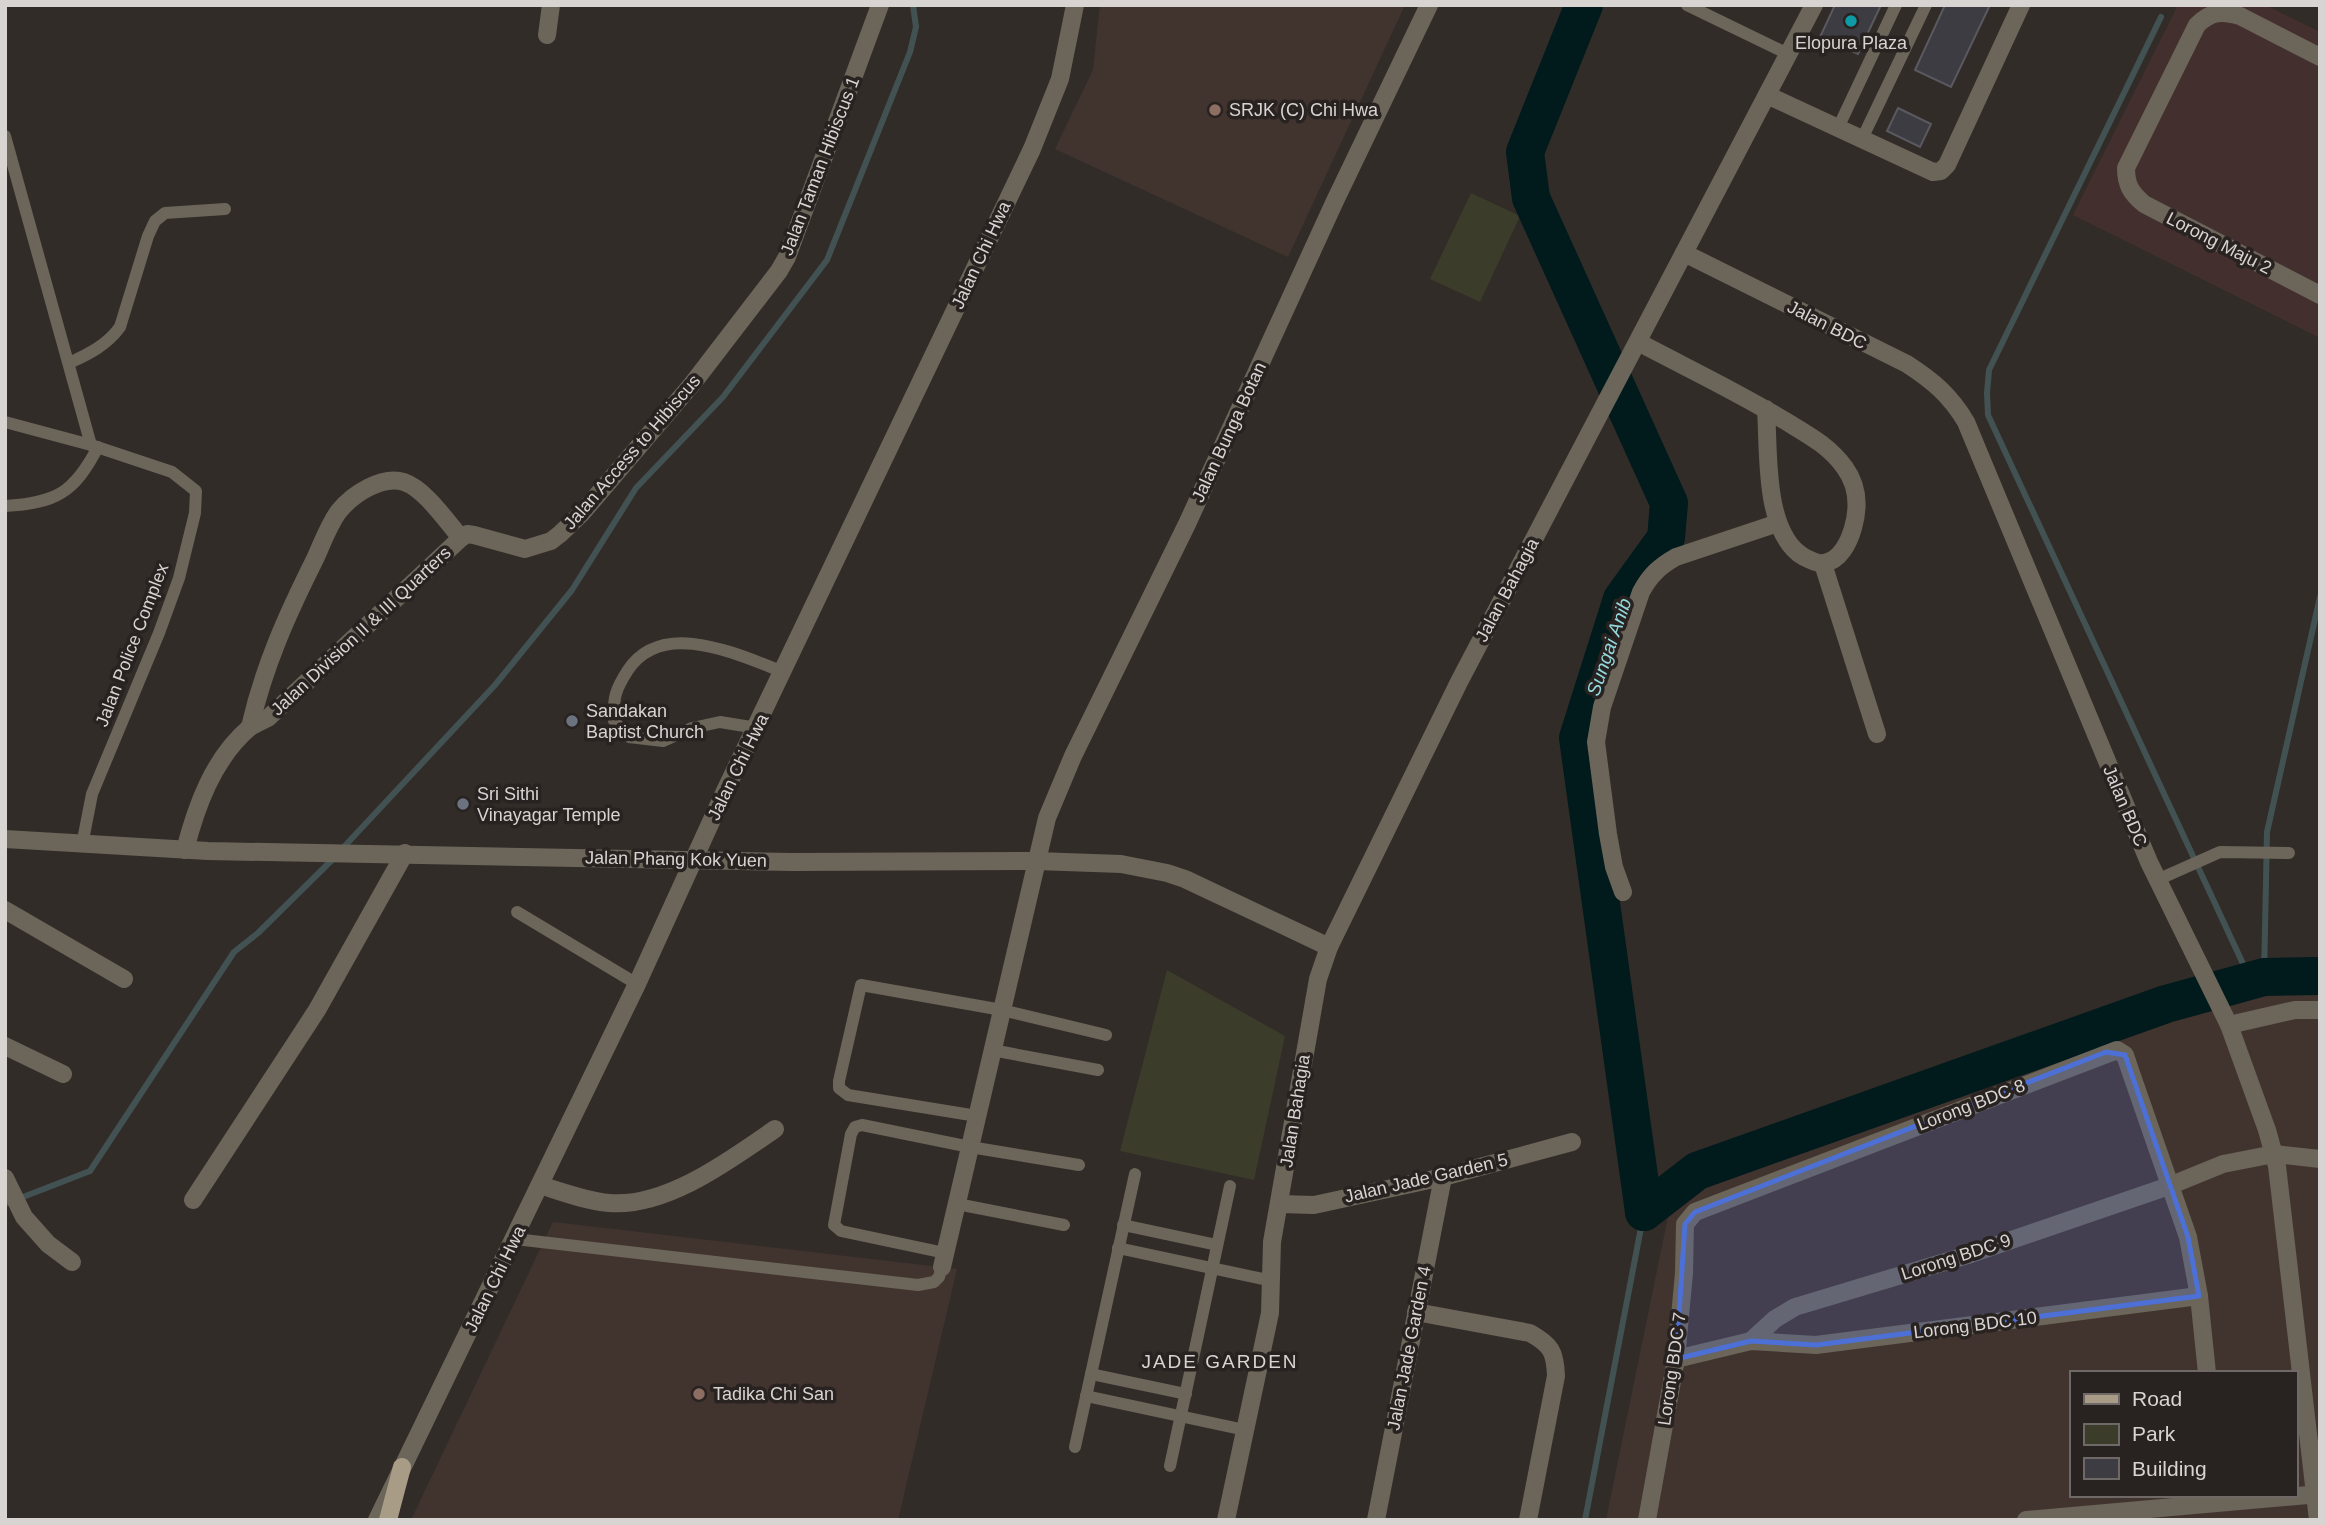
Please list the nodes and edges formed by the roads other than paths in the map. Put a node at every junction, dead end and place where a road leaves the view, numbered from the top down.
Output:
1 (551, 5) edge
2 (880, 5) edge
3 (1075, 5) edge
4 (1429, 5) edge
5 (1687, 5) edge
6 (1814, 5) edge
7 (1896, 5) edge
8 (1927, 5) edge
9 (2021, 5) edge
10 (547, 35) dead end
11 (1788, 54) junction
12 (2320, 57) edge
13 (1767, 95) junction
14 (1838, 128) junction
15 (5, 136) edge
16 (1863, 139) junction
17 (225, 209) dead end
18 (1684, 253) junction
19 (2320, 295) edge
20 (743, 318) joint
21 (1638, 342) junction
22 (69, 363) junction
23 (1766, 409) junction
24 (5, 422) edge
25 (94, 446) junction
26 (5, 506) edge
27 (1778, 523) junction
28 (461, 538) junction
29 (1823, 564) junction
30 (784, 672) junction
31 (250, 727) junction
32 (757, 728) junction
33 (1877, 734) dead end
34 (5, 839) edge
35 (82, 845) junction
36 (185, 850) junction
37 (405, 853) junction
38 (2283, 853) dead end
39 (694, 859) junction
40 (1037, 861) junction
41 (2157, 880) junction
42 (1623, 892) dead end
43 (5, 910) edge
44 (516, 912) dead end
45 (1329, 947) junction
46 (124, 979) dead end
47 (637, 984) junction
48 (1002, 1010) junction
49 (2320, 1010) edge
50 (2229, 1025) junction
51 (1106, 1035) dead end
52 (5, 1046) edge
53 (992, 1050) junction
54 (1098, 1070) dead end
55 (63, 1074) dead end
56 (977, 1116) junction
57 (775, 1129) dead end
58 (1572, 1142) dead end
59 (970, 1147) junction
60 (2274, 1154) junction
61 (2320, 1159) edge
62 (1079, 1165) dead end
63 (1135, 1174) dead end
64 (1443, 1177) junction
65 (5, 1178) edge
66 (540, 1185) junction
67 (1230, 1186) dead end
68 (2169, 1186) junction
69 (193, 1200) dead end
70 (1279, 1203) junction
71 (957, 1204) junction
72 (1689, 1218) joint
73 (1064, 1225) dead end
74 (1124, 1225) junction
75 (515, 1239) junction
76 (1217, 1245) junction
77 (1118, 1248) junction
78 (943, 1260) junction
79 (72, 1262) dead end
80 (1212, 1268) junction
81 (1272, 1281) junction
82 (2199, 1296) junction
83 (1416, 1312) junction
84 (1751, 1341) junction
85 (1676, 1359) junction
86 (2207, 1371) edge
87 (1091, 1374) junction
88 (1186, 1394) junction
89 (1086, 1396) junction
90 (1181, 1416) junction
91 (1245, 1430) junction
92 (1075, 1447) dead end
93 (1170, 1466) dead end
94 (402, 1468) junction
95 (2317, 1494) edge
96 (2297, 1495) edge
97 (2268, 1497) edge
98 (2220, 1500) edge
99 (377, 1520) edge
100 (388, 1520) edge
101 (1226, 1520) edge
102 (1376, 1520) edge
103 (1528, 1520) edge
104 (1647, 1520) edge
105 (2026, 1520) edge
106 (2318, 1520) edge

1 - 10 street
2 - 20 street, Jalan Taman Hibiscus 1
3 - 30 street, Jalan Chi Hwa
4 - 40 street, Jalan Bunga Botan
5 - 11 lane
6 - 11 street, Jalan Bahagia
7 - 14 lane
8 - 16 lane
9 - 16 street
11 - 13 street, Jalan Bahagia
12 - 19 street, Lorong Maju 2
13 - 14 street
13 - 18 street, Jalan Bahagia
14 - 16 street
15 - 22 lane
17 - 22 lane
18 - 21 street, Jalan Bahagia
18 - 41 street, Jalan BDC
20 - 28 street, Jalan Access to Hibiscus
21 - 23 street
21 - 45 street, Jalan Bahagia
22 - 25 lane
23 - 27 street
23 - 29 street
24 - 25 lane, Jalan Police Complex
25 - 26 lane
25 - 35 lane, Jalan Police Complex
27 - 29 street
27 - 42 street
28 - 31 street, Jalan Division II & III Quarters
28 - 31 street, Jalan Division II & III Quarters
29 - 33 street
30 - 32 street, Jalan Chi Hwa
30 - 32 lane
31 - 36 street, Jalan Division II & III Quarters
32 - 39 street, Jalan Chi Hwa
34 - 35 street, Jalan Phang Kok Yuen
35 - 36 street, Jalan Phang Kok Yuen
36 - 37 street, Jalan Phang Kok Yuen
37 - 39 street, Jalan Phang Kok Yuen
37 - 69 street
38 - 41 lane
39 - 40 street, Jalan Phang Kok Yuen
39 - 47 street, Jalan Chi Hwa
40 - 45 street, Jalan Phang Kok Yuen
40 - 48 street, Jalan Bunga Botan
41 - 50 street, Jalan BDC
43 - 46 street
44 - 47 lane
45 - 70 street, Jalan Bahagia
47 - 66 street, Jalan Chi Hwa
48 - 51 lane
48 - 53 street, Jalan Bunga Botan
48 - 56 lane
49 - 50 street
50 - 60 street, Jalan BDC
52 - 55 street
53 - 54 lane
53 - 56 street, Jalan Bunga Botan
56 - 59 street, Jalan Bunga Botan
57 - 66 street
58 - 64 street, Jalan Jade Garden 5
59 - 62 lane
59 - 71 street, Jalan Bunga Botan
59 - 78 lane
60 - 61 street, Lorong BDC 9
60 - 68 street, Lorong BDC 9
60 - 95 street, Jalan BDC
63 - 74 lane
64 - 70 street, Jalan Jade Garden 5
64 - 83 street, Jalan Jade Garden 4
65 - 79 street
66 - 75 street, Jalan Chi Hwa
67 - 76 lane
68 - 72 street, Lorong BDC 8
68 - 82 street
68 - 84 street, Lorong BDC 9
70 - 81 street, Jalan Bahagia
71 - 73 lane
71 - 78 street, Jalan Bunga Botan
72 - 85 street, Lorong BDC 7
74 - 76 lane
74 - 77 lane
75 - 78 lane
75 - 94 street, Jalan Chi Hwa
76 - 80 lane
77 - 80 lane
77 - 87 lane
80 - 81 lane
80 - 88 lane
81 - 91 street, Jalan Bahagia
82 - 84 street, Lorong BDC 10
82 - 86 street
83 - 102 street, Jalan Jade Garden 4
83 - 103 street
84 - 85 street
85 - 104 street, Lorong BDC 7
87 - 88 lane
87 - 89 lane
88 - 90 lane
89 - 90 lane
89 - 92 lane
90 - 91 lane
90 - 93 lane
91 - 101 street, Jalan Bahagia
94 - 99 street, Jalan Chi Hwa
94 - 100 main road
95 - 96 street
95 - 106 street, Jalan BDC
97 - 98 street
98 - 105 street

